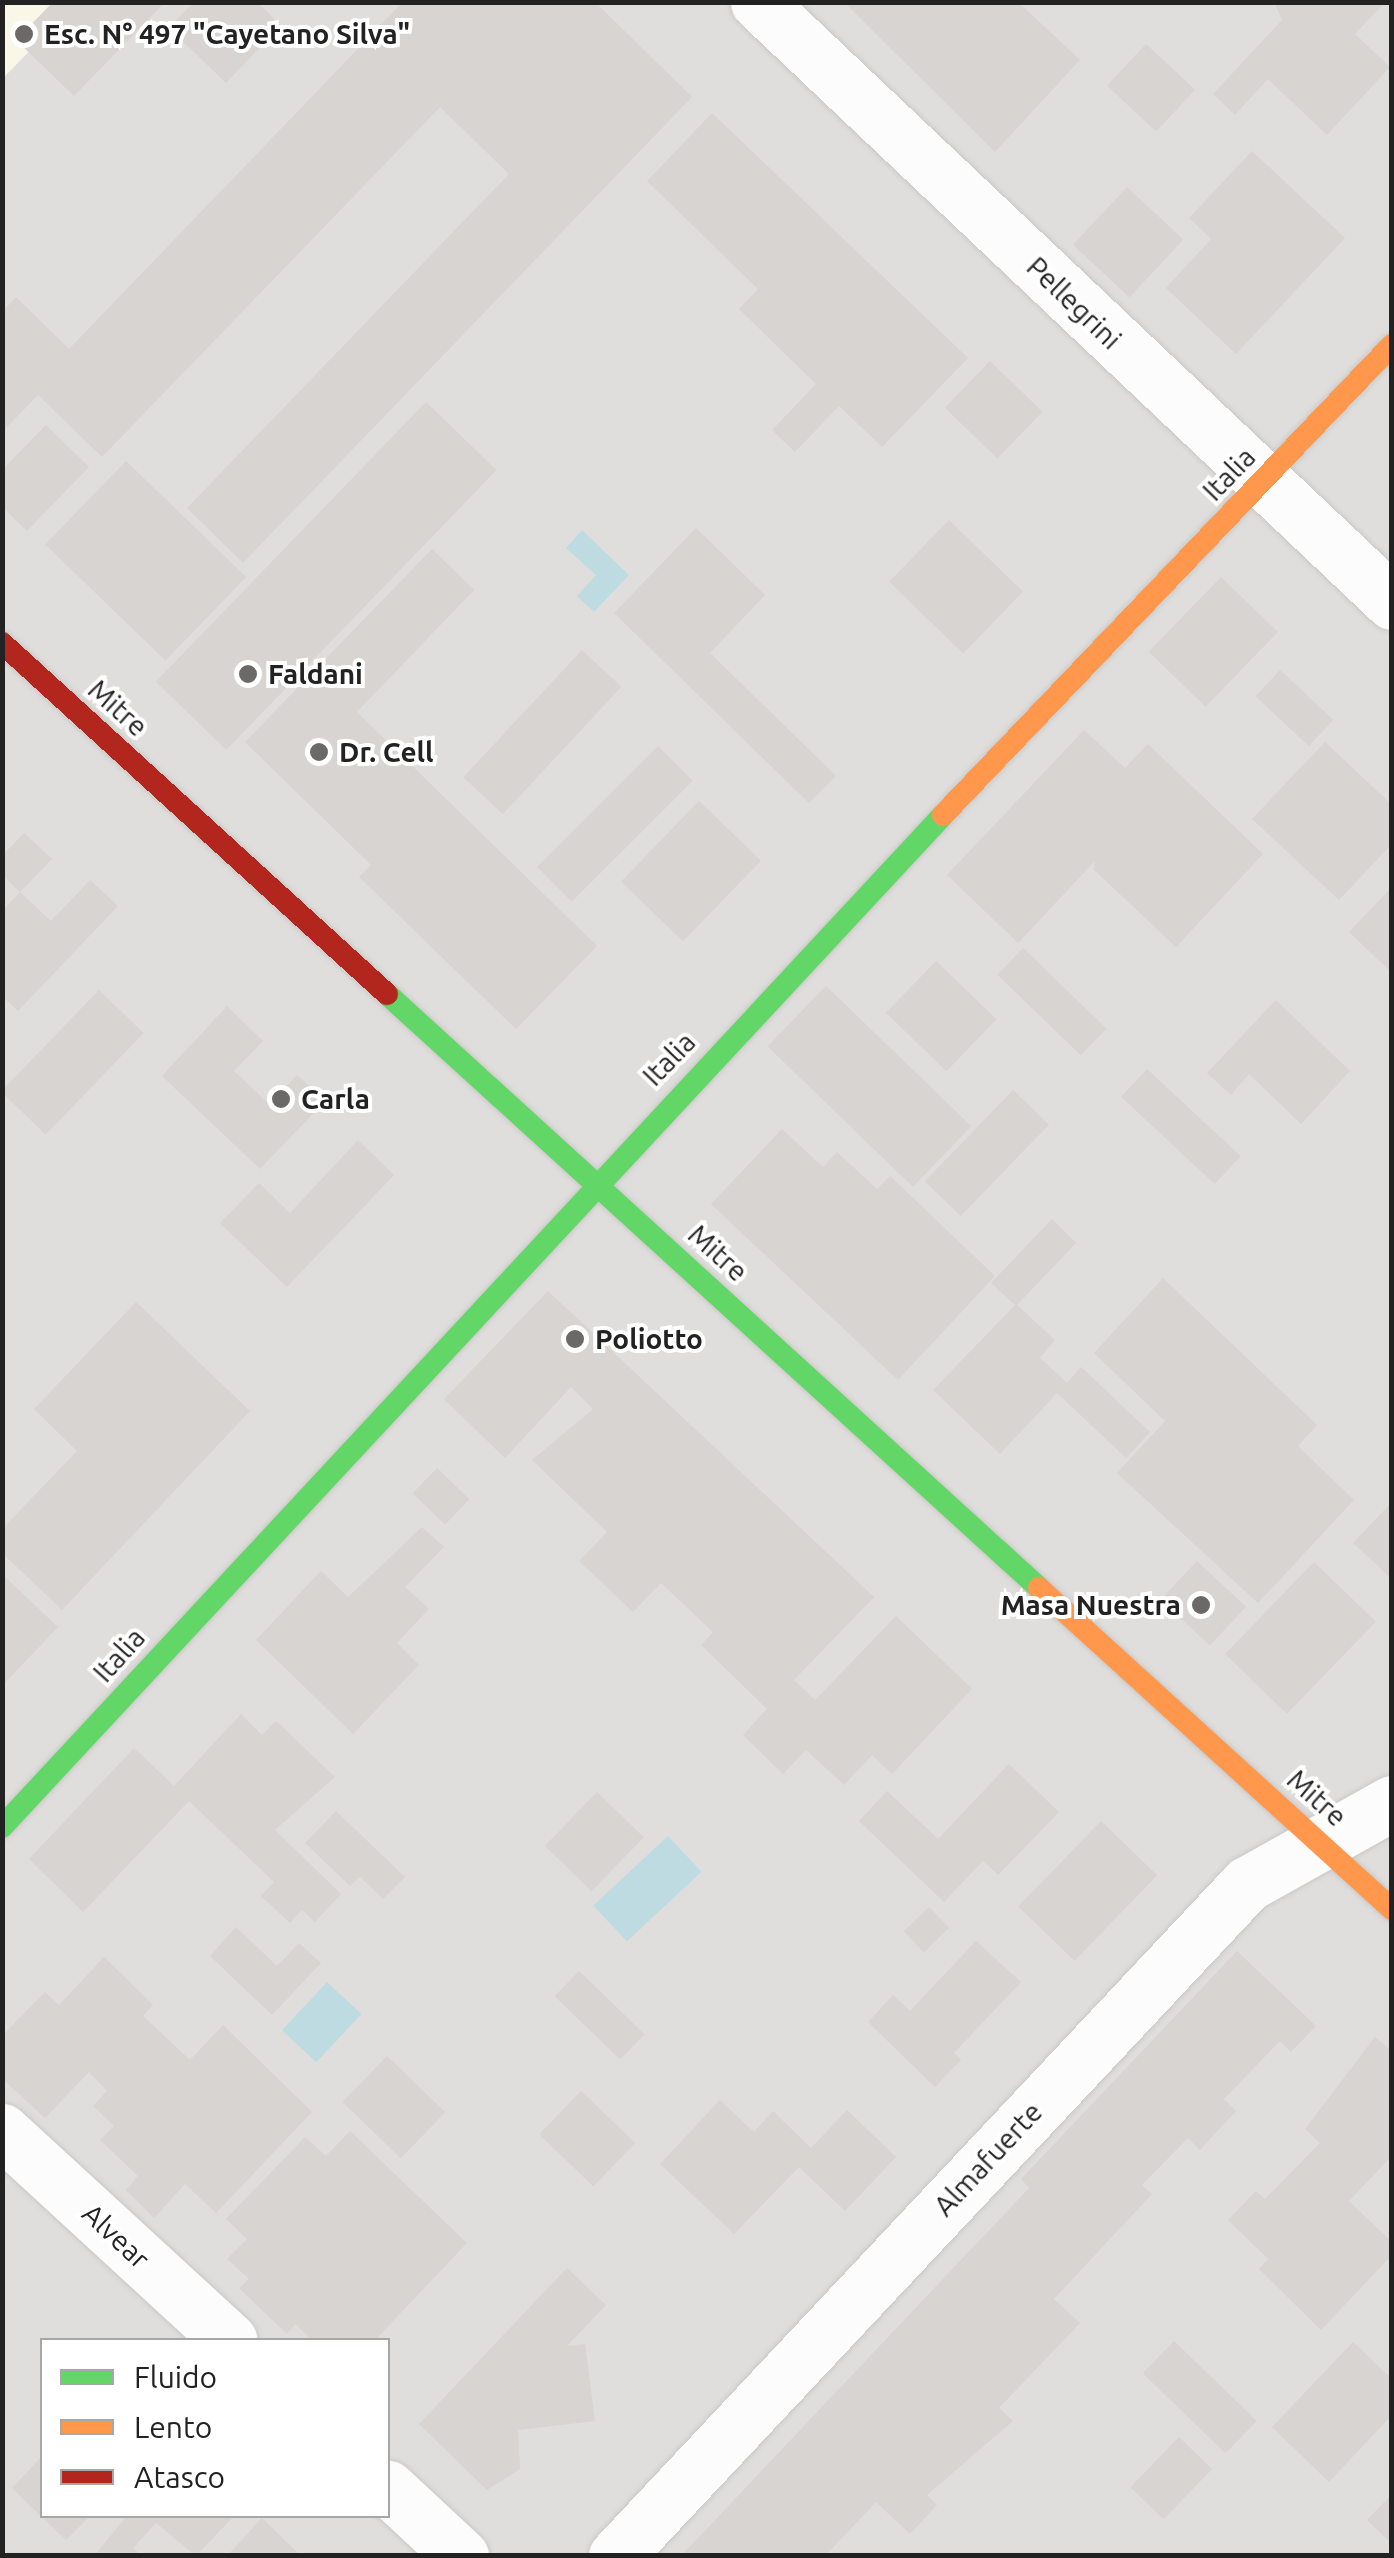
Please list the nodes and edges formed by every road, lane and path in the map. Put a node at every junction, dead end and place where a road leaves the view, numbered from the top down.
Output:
1 (758, 2) edge
2 (1392, 345) edge
3 (1263, 483) junction
4 (1392, 602) edge
5 (2, 643) edge
6 (594, 1181) junction
7 (1392, 1803) edge
8 (2, 1827) edge
9 (1322, 1843) junction
10 (1392, 1909) edge
11 (2, 2131) edge
12 (226, 2338) edge
13 (390, 2490) edge
14 (460, 2556) edge
15 (616, 2556) edge

1 - 3 street, Pellegrini
2 - 3 street, Italia
3 - 4 street, Pellegrini
3 - 6 street, Italia
5 - 6 street, Mitre
6 - 8 street, Italia
6 - 9 street, Mitre
7 - 9 street, Almafuerte
9 - 10 street, Mitre
9 - 15 street, Almafuerte
11 - 12 street, Alvear
13 - 14 street

